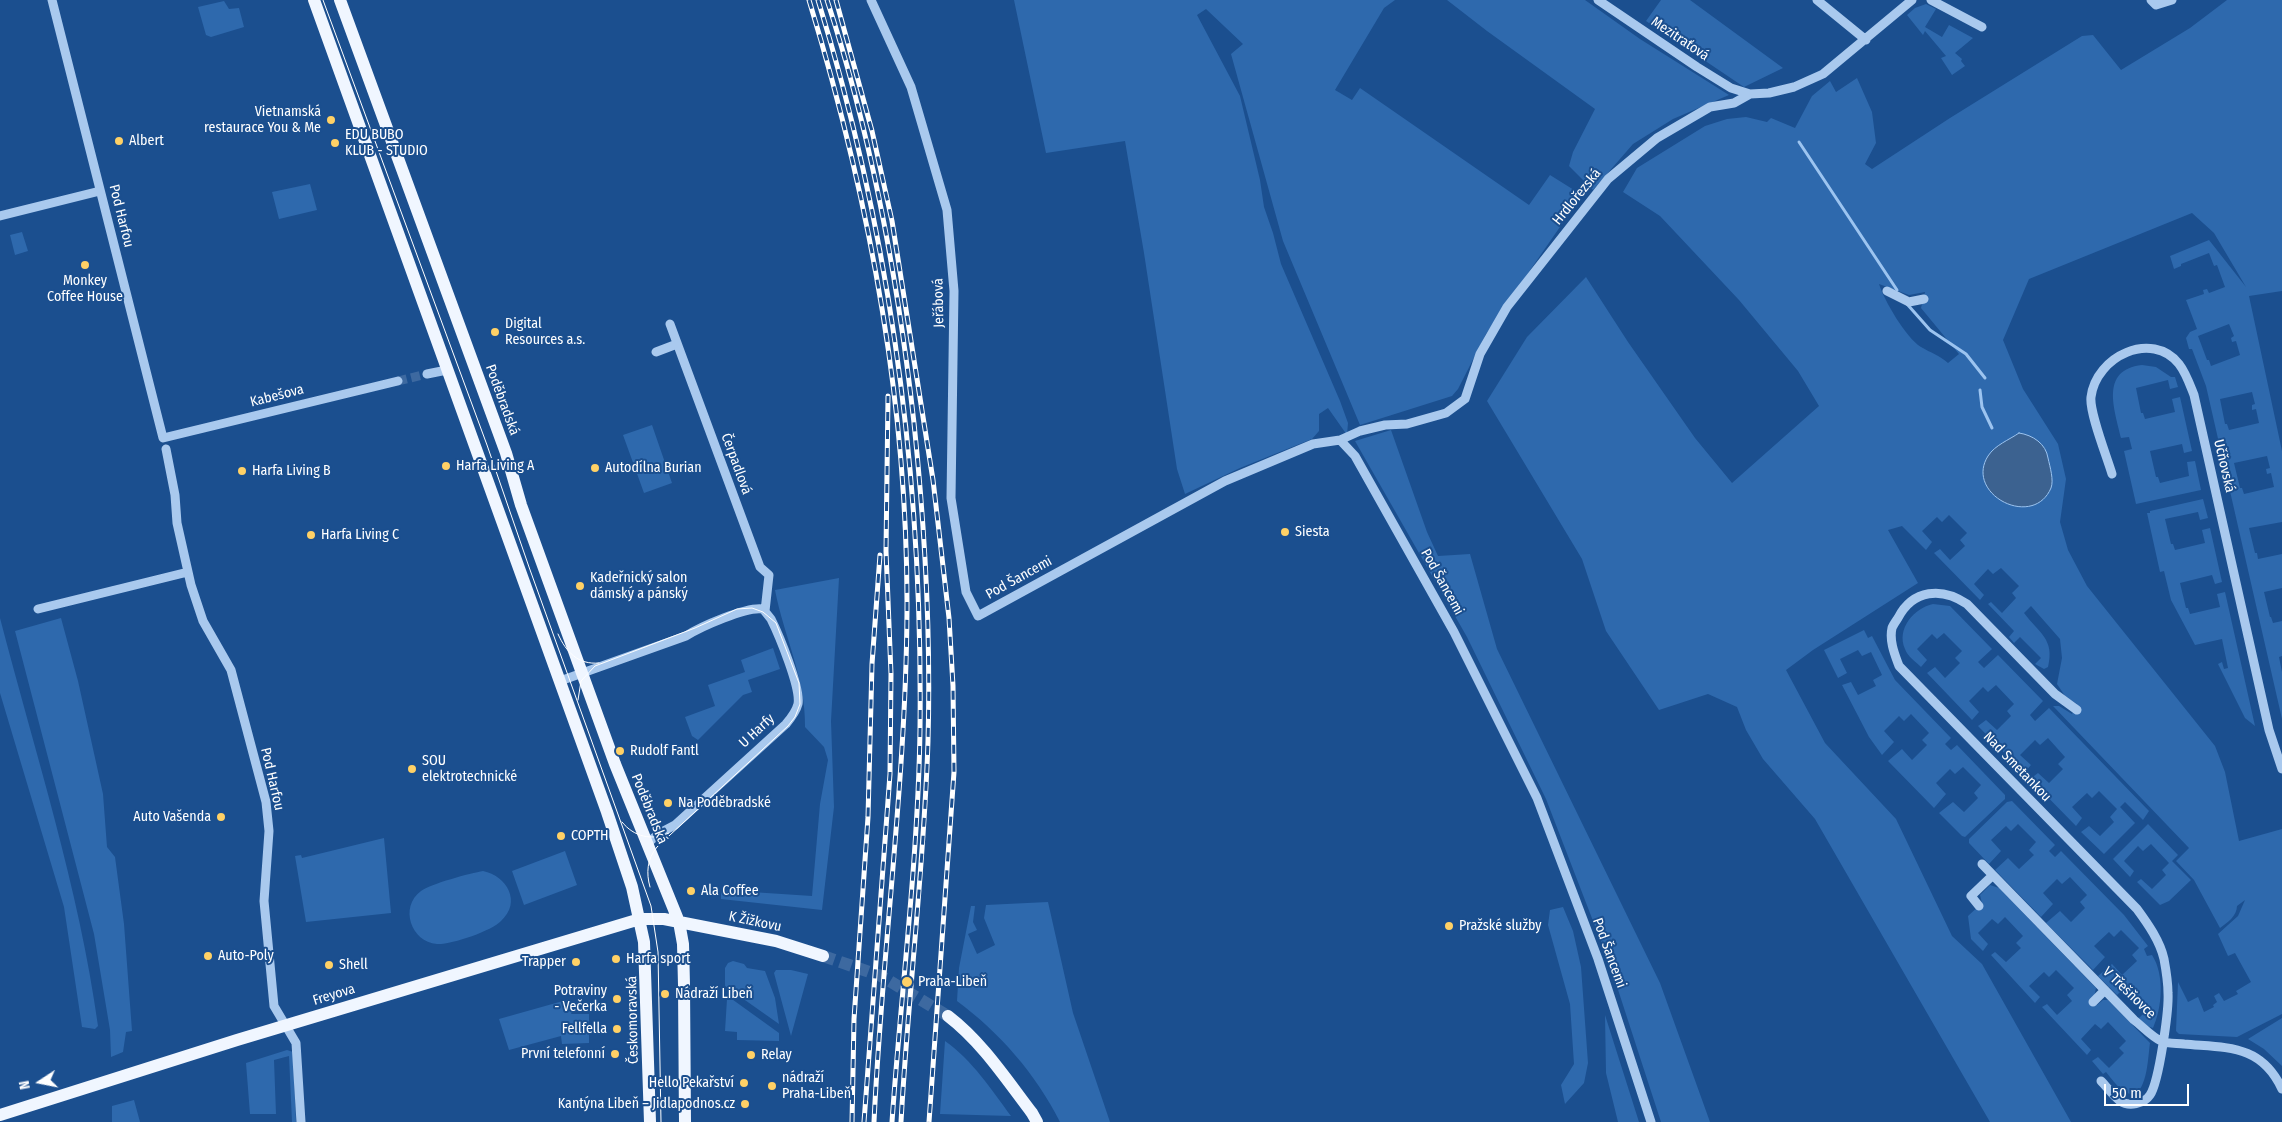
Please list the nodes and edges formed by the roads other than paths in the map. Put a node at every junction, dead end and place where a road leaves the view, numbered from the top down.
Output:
1 (52, 0) edge
2 (314, 0) edge
3 (340, 0) edge
4 (871, 0) edge
5 (1598, 0) edge
6 (1817, 0) edge
7 (1912, 0) edge
8 (1931, 0) edge
9 (2151, 0) edge
10 (2172, 0) edge
11 (1982, 27) dead end
12 (1866, 40) junction
13 (1750, 94) junction
14 (100, 191) junction
15 (0, 216) edge
16 (1887, 292) dead end
17 (1924, 299) dead end
18 (670, 324) dead end
19 (677, 344) junction
20 (656, 352) dead end
21 (447, 370) junction
22 (427, 374) tunnel mouth
23 (398, 381) tunnel mouth
24 (163, 438) joint
25 (1340, 440) junction
26 (166, 449) dead end
27 (2112, 474) dead end
28 (188, 572) junction
29 (38, 609) dead end
30 (761, 610) junction
31 (978, 616) joint
32 (582, 673) junction
33 (560, 681) junction
34 (2077, 710) dead end
35 (2282, 769) edge
36 (647, 844) junction
37 (1982, 864) dead end
38 (1993, 875) junction
39 (1979, 906) dead end
40 (640, 918) junction
41 (679, 922) junction
42 (823, 956) tunnel mouth
43 (2105, 990) junction
44 (2093, 1002) dead end
45 (948, 1016) tunnel mouth
46 (286, 1025) junction
47 (2162, 1042) junction
48 (2101, 1081) dead end
49 (2282, 1088) edge
50 (0, 1116) edge
51 (301, 1122) edge
52 (650, 1122) edge
53 (684, 1122) edge
54 (1037, 1122) edge
55 (1651, 1122) edge

1 - 14 street, Pod Harfou
2 - 21 main road
3 - 32 main road, Poděbradská
4 - 31 street, Jeřábová
5 - 13 street, Mezitraťová
6 - 12 street
7 - 12 street, Hrdlořezská
8 - 11 street
9 - 10 street
12 - 13 street, Hrdlořezská
13 - 25 street, Hrdlořezská
14 - 15 street
14 - 24 street, Pod Harfou
16 - 17 street
18 - 19 street, Čerpadlová
19 - 20 street
19 - 30 street, Čerpadlová
21 - 22 street
21 - 33 main road
23 - 24 street, Kabešova
25 - 31 street, Pod Šancemi
25 - 55 street, Pod Šancemi
26 - 28 street, Pod Harfou
27 - 35 street, Učňovská
28 - 29 street
28 - 46 street, Pod Harfou
30 - 32 street
30 - 36 street, U Harfy
32 - 33 street
32 - 36 main road, Poděbradská
33 - 40 main road
34 - 47 street, Nad Smetankou
36 - 41 main road, Poděbradská
37 - 38 street, V Třešňovce
38 - 39 street
38 - 43 street, V Třešňovce
40 - 41 main road, Freyova
40 - 46 main road, Freyova
40 - 52 main road, Českomoravská
41 - 42 main road, K Žižkovu
41 - 53 main road
43 - 44 street
43 - 47 street, V Třešňovce
45 - 54 main road
46 - 50 main road, Freyova
46 - 51 street, Pod Harfou
47 - 48 street, Nad Smetankou
47 - 49 street

